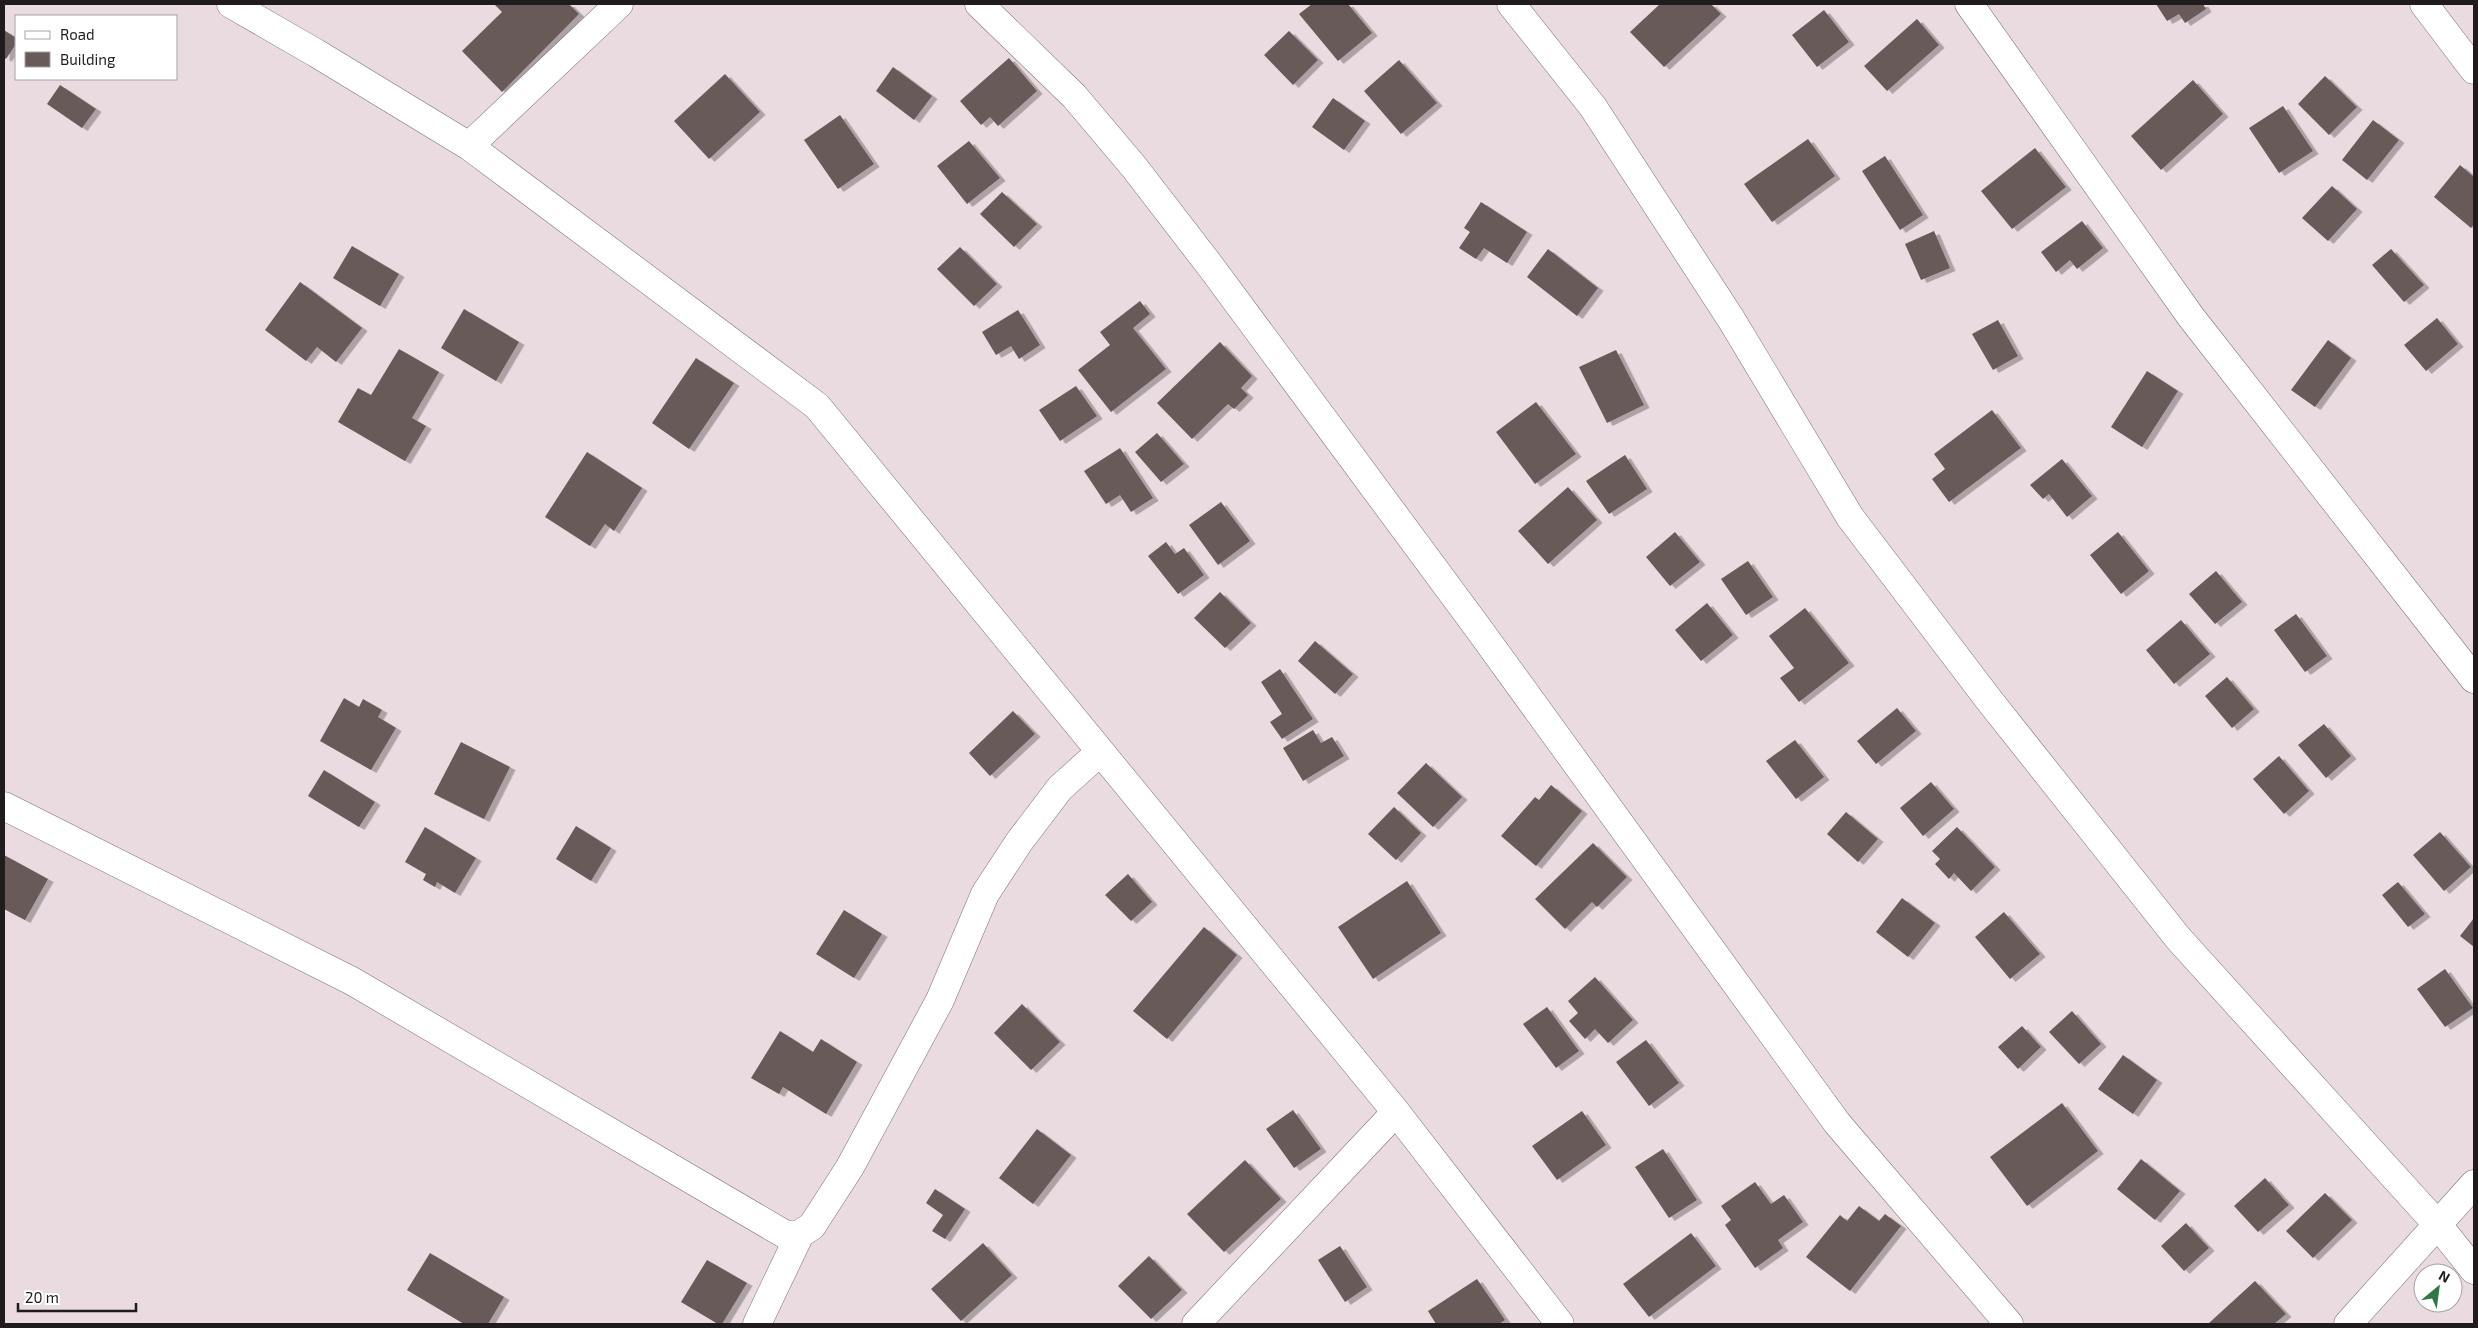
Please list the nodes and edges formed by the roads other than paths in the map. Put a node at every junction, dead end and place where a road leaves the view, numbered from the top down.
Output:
1 (231, 4) edge
2 (619, 4) edge
3 (979, 4) edge
4 (1511, 4) edge
5 (1969, 4) edge
6 (2424, 4) edge
7 (2474, 70) edge
8 (469, 146) junction
9 (2474, 679) edge
10 (1100, 752) junction
11 (4, 806) edge
12 (1396, 1112) junction
13 (2474, 1184) edge
14 (2437, 1224) junction
15 (800, 1234) junction
16 (2474, 1270) edge
17 (756, 1324) edge
18 (1196, 1324) edge
19 (1560, 1324) edge
20 (2009, 1324) edge
21 (2348, 1324) edge

1 - 8 street
2 - 8 street
3 - 20 street
4 - 14 street
5 - 9 street
6 - 7 street
8 - 10 street
10 - 12 street
10 - 15 street
11 - 15 street
12 - 18 street
12 - 19 street
13 - 14 street
14 - 16 street
14 - 21 street
15 - 17 street

